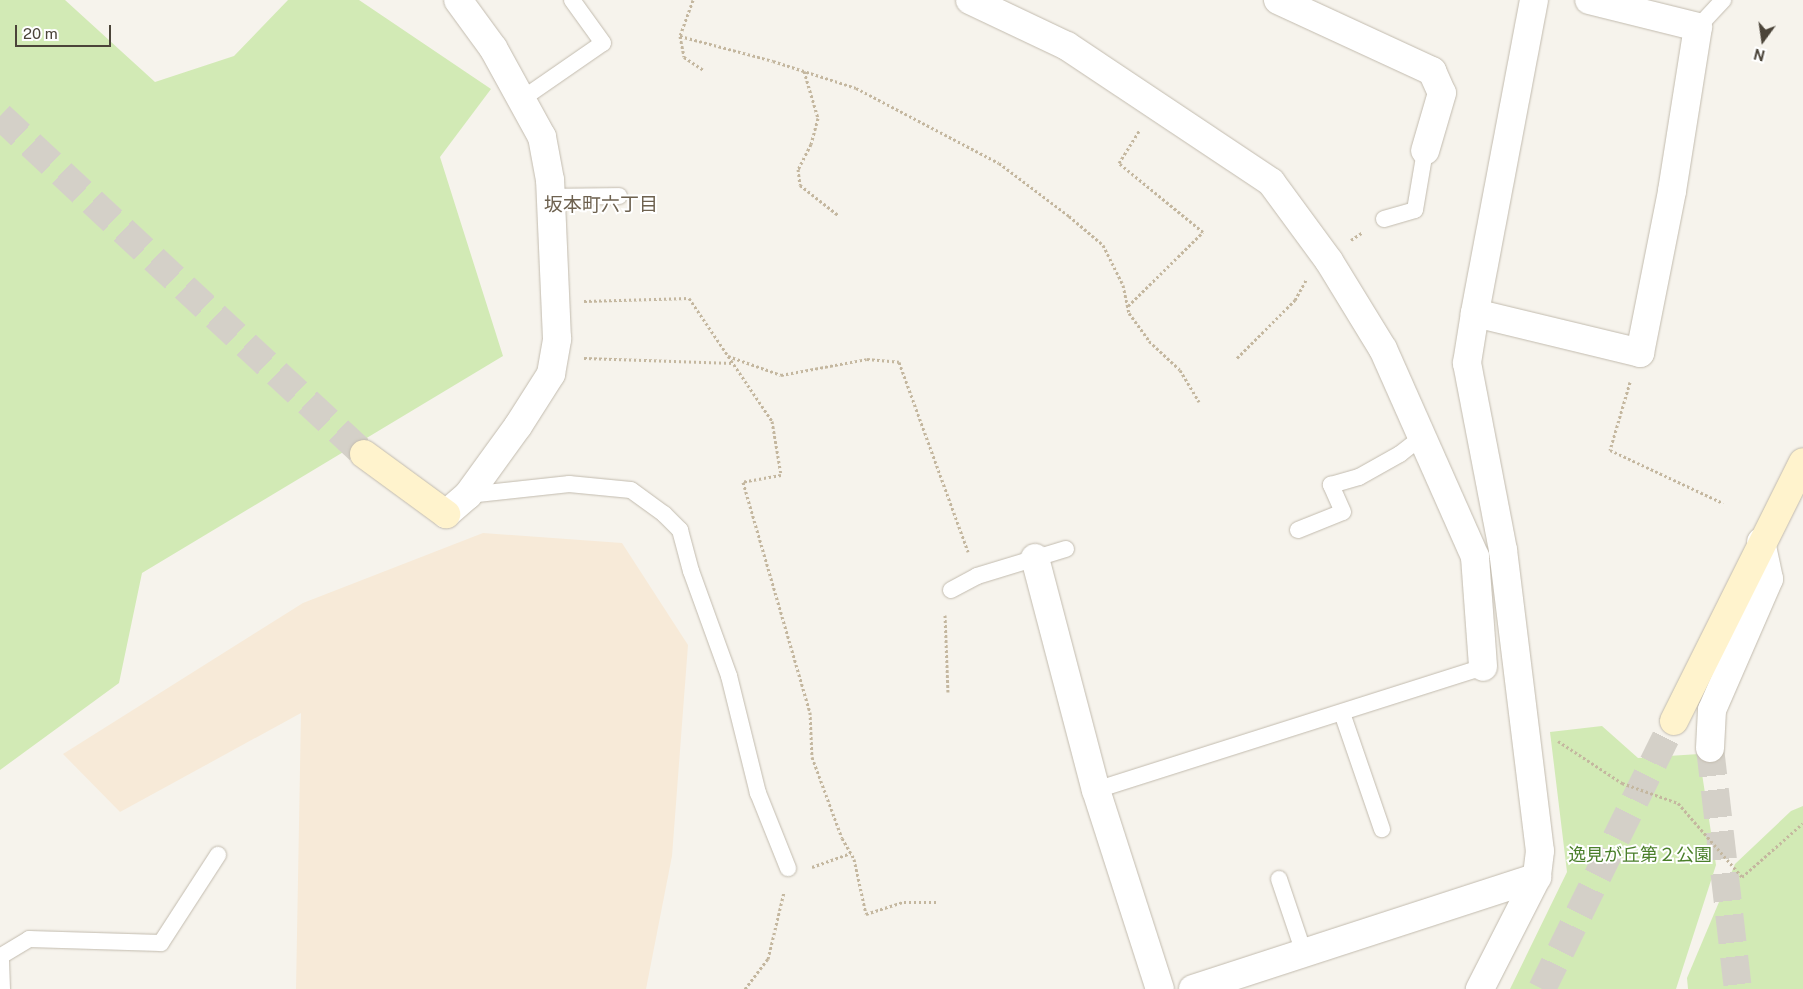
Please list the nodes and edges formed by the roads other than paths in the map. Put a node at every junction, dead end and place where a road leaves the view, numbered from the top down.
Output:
1 (458, 0) edge
2 (572, 0) edge
3 (970, 0) edge
4 (1278, 0) edge
5 (1534, 0) edge
6 (1590, 0) edge
7 (1724, 0) edge
8 (1698, 27) junction
9 (522, 99) junction
10 (1425, 151) joint
11 (619, 196) dead end
12 (551, 197) junction
13 (1384, 219) road end
14 (1476, 313) junction
15 (1422, 436) junction
16 (364, 454) tunnel mouth
17 (1803, 462) edge
18 (468, 495) junction
19 (1298, 530) dead end
20 (1761, 542) junction
21 (1066, 549) dead end
22 (1035, 558) junction
23 (951, 590) road end
24 (1484, 667) joint
25 (1342, 713) junction
26 (1674, 721) tunnel mouth
27 (1710, 748) tunnel mouth
28 (1096, 790) junction
29 (1382, 829) dead end
30 (218, 855) dead end
31 (788, 868) road end
32 (1537, 877) junction
33 (1279, 879) dead end
34 (1304, 953) junction
35 (2, 989) edge
36 (1160, 989) edge
37 (1193, 989) edge
38 (1480, 989) edge

1 - 9 street
2 - 9 lane
3 - 15 street
4 - 10 street
5 - 14 street
6 - 8 street
7 - 8 lane
8 - 14 street
9 - 12 street
10 - 13 lane
11 - 12 lane
12 - 18 street
14 - 32 street
15 - 19 lane
15 - 24 street
16 - 18 street
17 - 20 street
18 - 31 lane
20 - 26 street
20 - 27 street
21 - 22 lane
22 - 23 lane
22 - 28 street
24 - 25 lane
25 - 28 lane
25 - 29 lane
28 - 36 street
30 - 35 lane
32 - 34 street
32 - 38 street
33 - 34 lane
34 - 37 street

